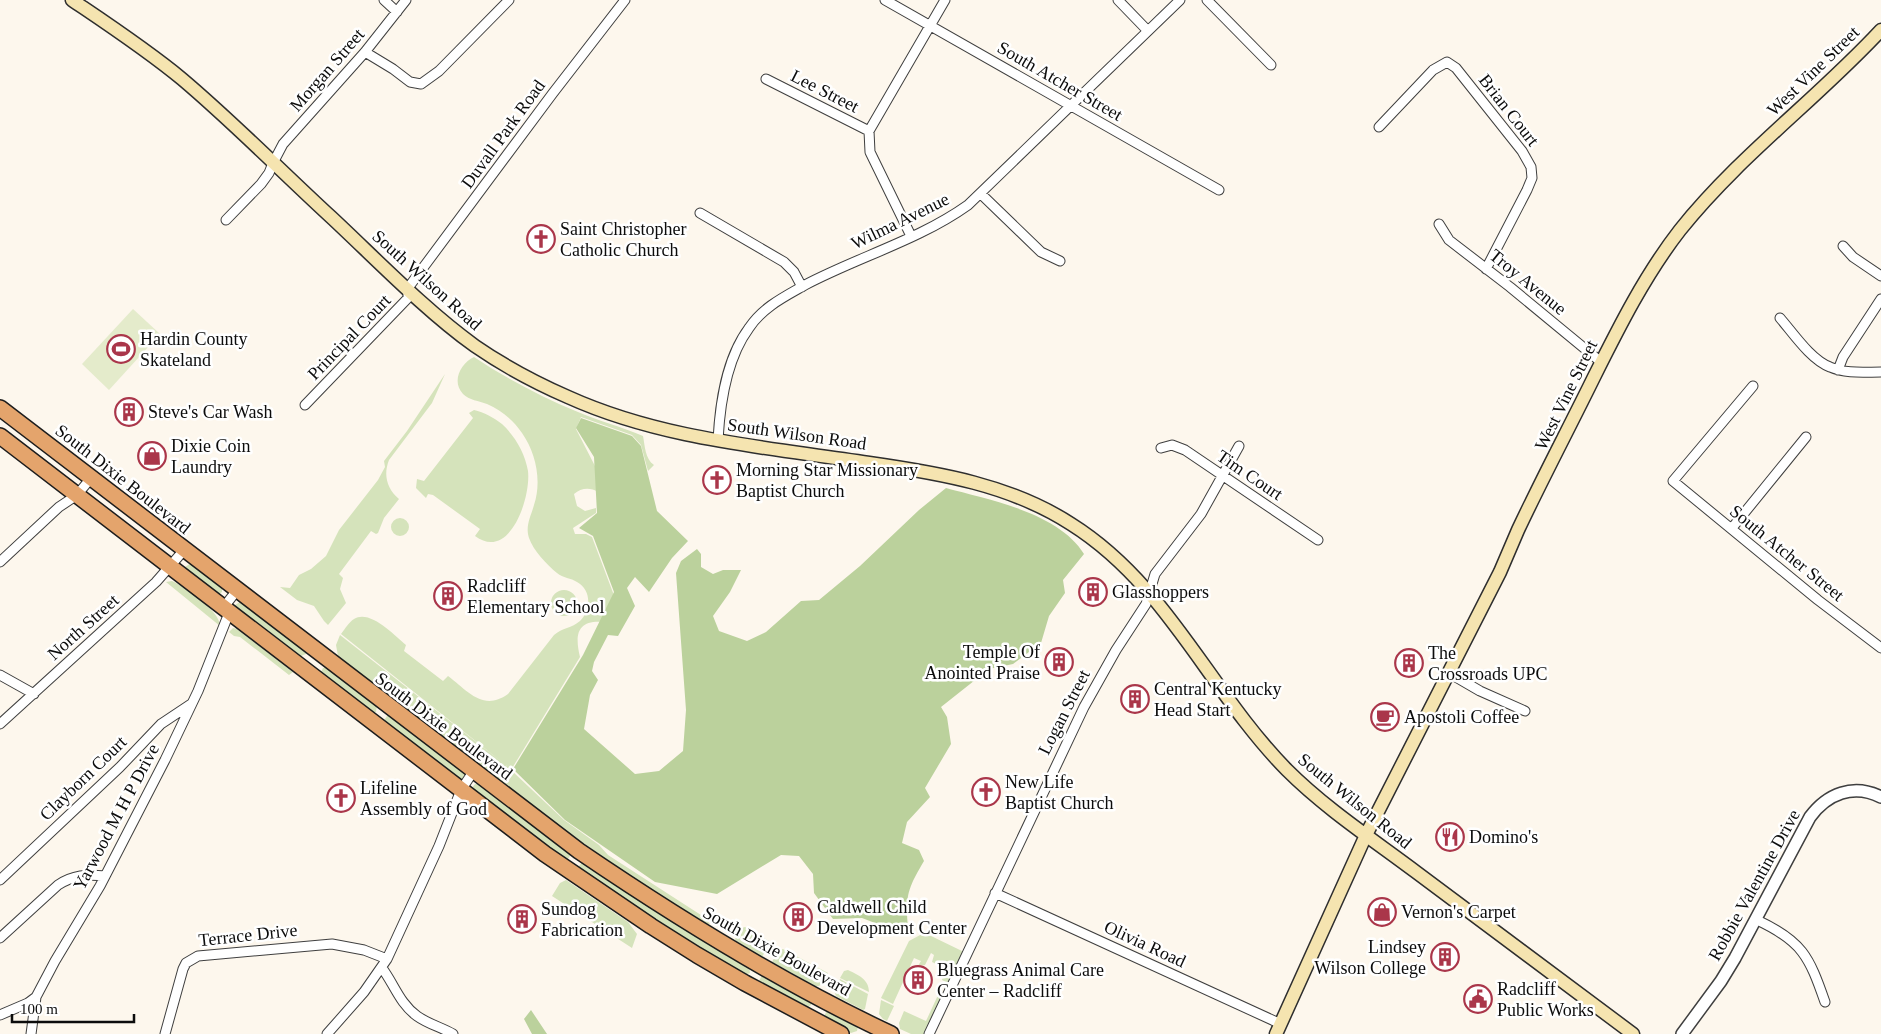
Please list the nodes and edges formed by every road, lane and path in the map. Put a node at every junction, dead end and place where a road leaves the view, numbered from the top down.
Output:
1 (72, 0) edge
2 (384, 0) edge
3 (406, 0) edge
4 (509, 0) edge
5 (625, 0) edge
6 (885, 0) edge
7 (945, 0) edge
8 (1118, 0) edge
9 (1180, 0) edge
10 (1207, 0) edge
11 (397, 12) junction
12 (931, 26) junction
13 (1881, 30) edge
14 (1148, 31) junction
15 (365, 52) junction
16 (1271, 65) dead end
17 (766, 79) dead end
18 (1071, 106) junction
19 (1379, 127) dead end
20 (869, 131) junction
21 (273, 163) junction
22 (1220, 190) dead end
23 (981, 194) junction
24 (700, 213) dead end
25 (226, 220) dead end
26 (1439, 224) dead end
27 (911, 236) junction
28 (1843, 246) dead end
29 (1060, 261) dead end
30 (1486, 269) junction
31 (1881, 276) edge
32 (408, 288) junction
33 (802, 288) junction
34 (1881, 299) edge
35 (1780, 318) dead end
36 (1601, 362) junction
37 (1838, 370) junction
38 (1881, 372) edge
39 (1753, 386) dead end
40 (305, 405) dead end
41 (0, 408) edge
42 (0, 436) edge
43 (1806, 437) dead end
44 (718, 440) junction
45 (1238, 446) dead end
46 (1162, 448) dead end
47 (1223, 476) junction
48 (91, 478) junction
49 (77, 495) junction
50 (1732, 528) junction
51 (1318, 540) dead end
52 (185, 550) junction
53 (0, 562) edge
54 (170, 567) junction
55 (238, 590) junction
56 (1150, 592) junction
57 (226, 610) junction
58 (1881, 648) edge
59 (1449, 673) junction
60 (0, 675) edge
61 (34, 694) junction
62 (192, 704) junction
63 (1526, 711) dead end
64 (0, 724) edge
65 (473, 772) junction
66 (461, 790) junction
67 (1880, 796) edge
68 (1366, 835) junction
69 (105, 876) junction
70 (0, 880) edge
71 (995, 894) junction
72 (1757, 920) junction
73 (0, 938) edge
74 (387, 959) junction
75 (382, 968) junction
76 (36, 997) junction
77 (1824, 1002) dead end
78 (0, 1015) edge
79 (1278, 1029) edge
80 (31, 1034) edge
81 (164, 1034) edge
82 (327, 1034) edge
83 (453, 1034) edge
84 (841, 1034) edge
85 (891, 1034) edge
86 (929, 1034) edge
87 (1632, 1034) edge
88 (1682, 1034) edge

1 - 21 main road, South Wilson Road
2 - 11 street
3 - 11 street, Morgan Street
4 - 15 street
5 - 32 street, Duvall Park Road
6 - 12 street, South Atcher Street
7 - 12 street
8 - 14 street
9 - 14 street, Wilma Avenue
10 - 16 street
11 - 15 street, Morgan Street
12 - 18 street, South Atcher Street
12 - 20 street
13 - 36 main road, West Vine Street
14 - 18 street, Wilma Avenue
15 - 21 street, Morgan Street
17 - 20 street, Lee Street
18 - 22 street, South Atcher Street
18 - 23 street, Wilma Avenue
19 - 30 street, Brian Court
20 - 27 street
21 - 25 street, Morgan Street
21 - 32 main road, South Wilson Road
23 - 27 street, Wilma Avenue
23 - 29 street
24 - 33 street
26 - 30 street, Troy Avenue
27 - 33 street, Wilma Avenue
28 - 31 street
30 - 36 street, Troy Avenue
32 - 40 street, Principal Court
32 - 44 main road, South Wilson Road
33 - 44 street, Wilma Avenue
34 - 37 street
35 - 37 street
36 - 59 main road, West Vine Street
37 - 38 street
39 - 50 street, South Atcher Street
41 - 48 highway, South Dixie Boulevard
42 - 49 highway
43 - 50 street
44 - 56 main road, South Wilson Road
45 - 47 street, Logan Street
46 - 47 street, Tim Court
47 - 51 street, Tim Court
47 - 56 street, Logan Street
48 - 49 street
48 - 52 highway, South Dixie Boulevard
49 - 53 street
49 - 54 highway
50 - 58 street, South Atcher Street
52 - 54 street, North Street
52 - 55 highway, South Dixie Boulevard
54 - 57 highway
54 - 61 street, North Street
55 - 57 street, Yarwood M H P Drive
55 - 65 highway, South Dixie Boulevard
56 - 68 main road, South Wilson Road
56 - 71 street, Logan Street
57 - 62 street, Yarwood M H P Drive
57 - 66 highway
59 - 63 street
59 - 68 main road, West Vine Street
60 - 61 street
61 - 64 street, North Street
62 - 69 street, Yarwood M H P Drive
62 - 70 street, Clayborn Court
65 - 66 street
65 - 85 highway, South Dixie Boulevard
66 - 74 street
66 - 84 highway
67 - 72 street, Robbie Valentine Drive
68 - 79 main road, West Vine Street
68 - 87 main road, South Wilson Road
69 - 73 street
69 - 76 street, Yarwood M H P Drive
71 - 79 street, Olivia Road
71 - 86 street, Logan Street
72 - 77 street
72 - 88 street, Robbie Valentine Drive
74 - 75 street
74 - 81 street, Terrace Drive
75 - 82 street
75 - 83 street
76 - 78 street
76 - 80 street, Yarwood M H P Drive

